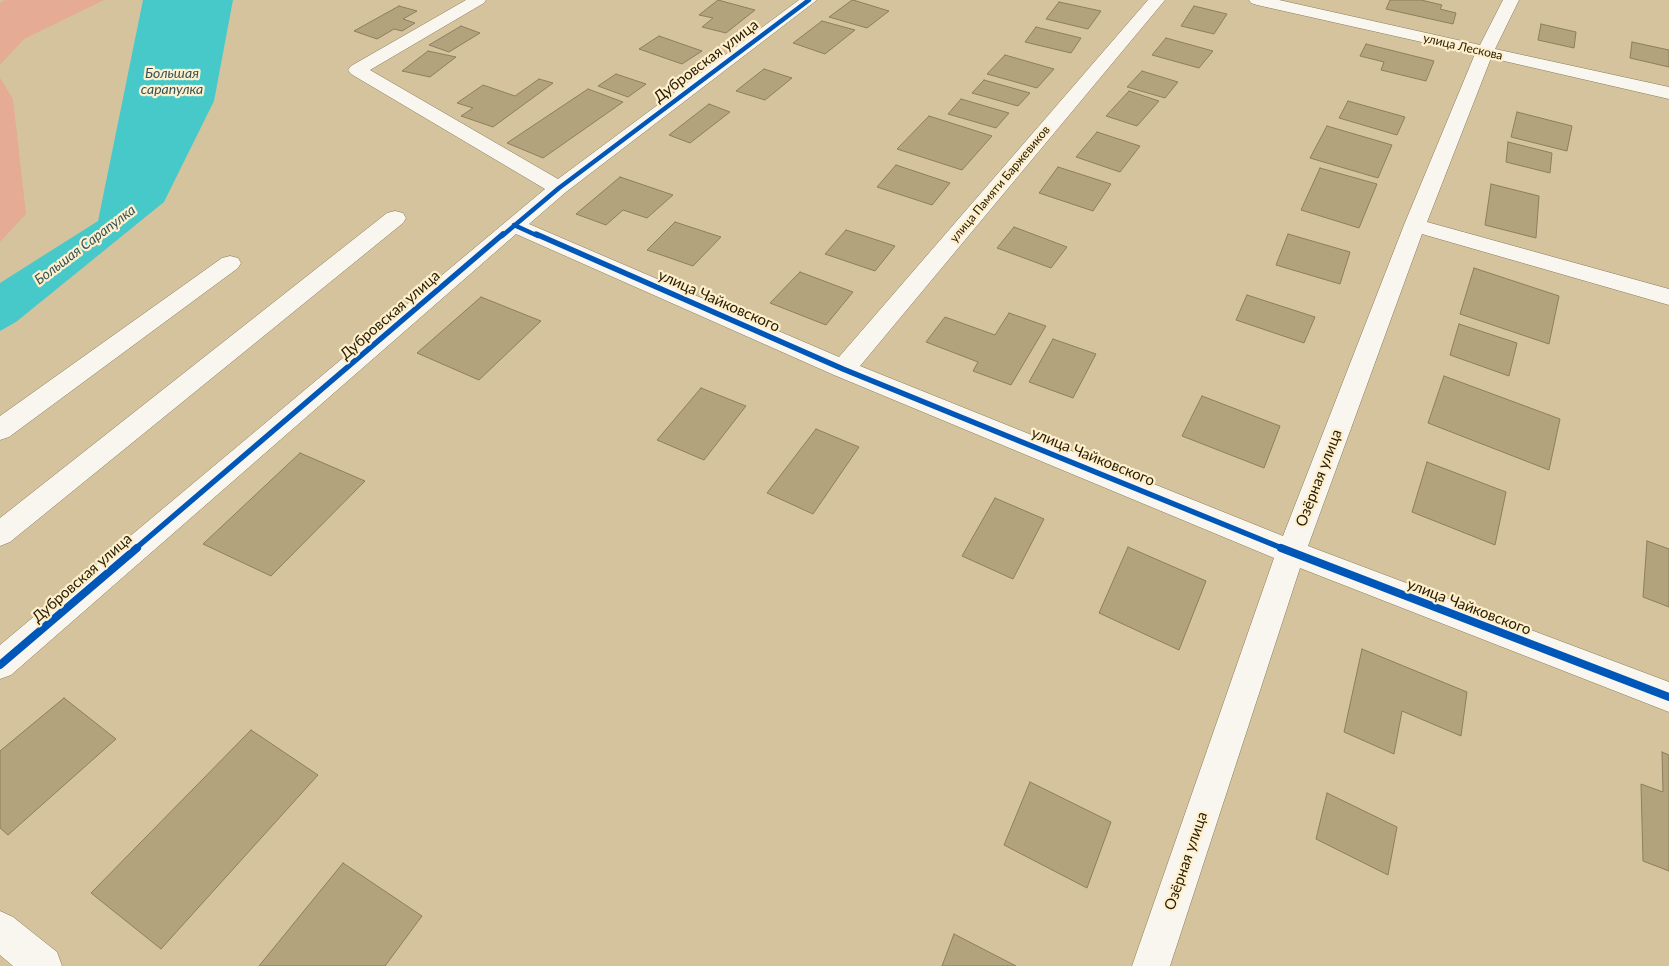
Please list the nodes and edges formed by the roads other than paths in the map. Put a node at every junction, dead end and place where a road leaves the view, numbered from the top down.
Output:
1 (478, 0) edge
2 (809, 0) edge
3 (1157, 0) edge
4 (1257, 0) edge
5 (1511, 0) edge
6 (1485, 52) junction
7 (1669, 93) edge
8 (559, 188) junction
9 (395, 218) dead end
10 (514, 225) junction
11 (1415, 225) junction
12 (230, 263) dead end
13 (1669, 297) edge
14 (843, 369) junction
15 (0, 430) edge
16 (0, 534) edge
17 (1290, 552) junction
18 (0, 665) edge
19 (1669, 696) edge
20 (0, 930) edge
21 (43, 966) edge
22 (1151, 966) edge

1 - 8 street
2 - 8 street, Дубровская улица
3 - 14 street, улица Памяти Баржевиков
4 - 6 street, улица Лескова
5 - 6 street, Озёрная улица
6 - 7 street, улица Лескова
6 - 11 street, Озёрная улица
8 - 10 street, Дубровская улица
9 - 16 street
10 - 14 street, улица Чайковского
10 - 18 street, Дубровская улица
11 - 13 street
11 - 17 street, Озёрная улица
12 - 15 street
14 - 17 street, улица Чайковского
17 - 19 street, улица Чайковского
17 - 22 street, Озёрная улица
20 - 21 street

